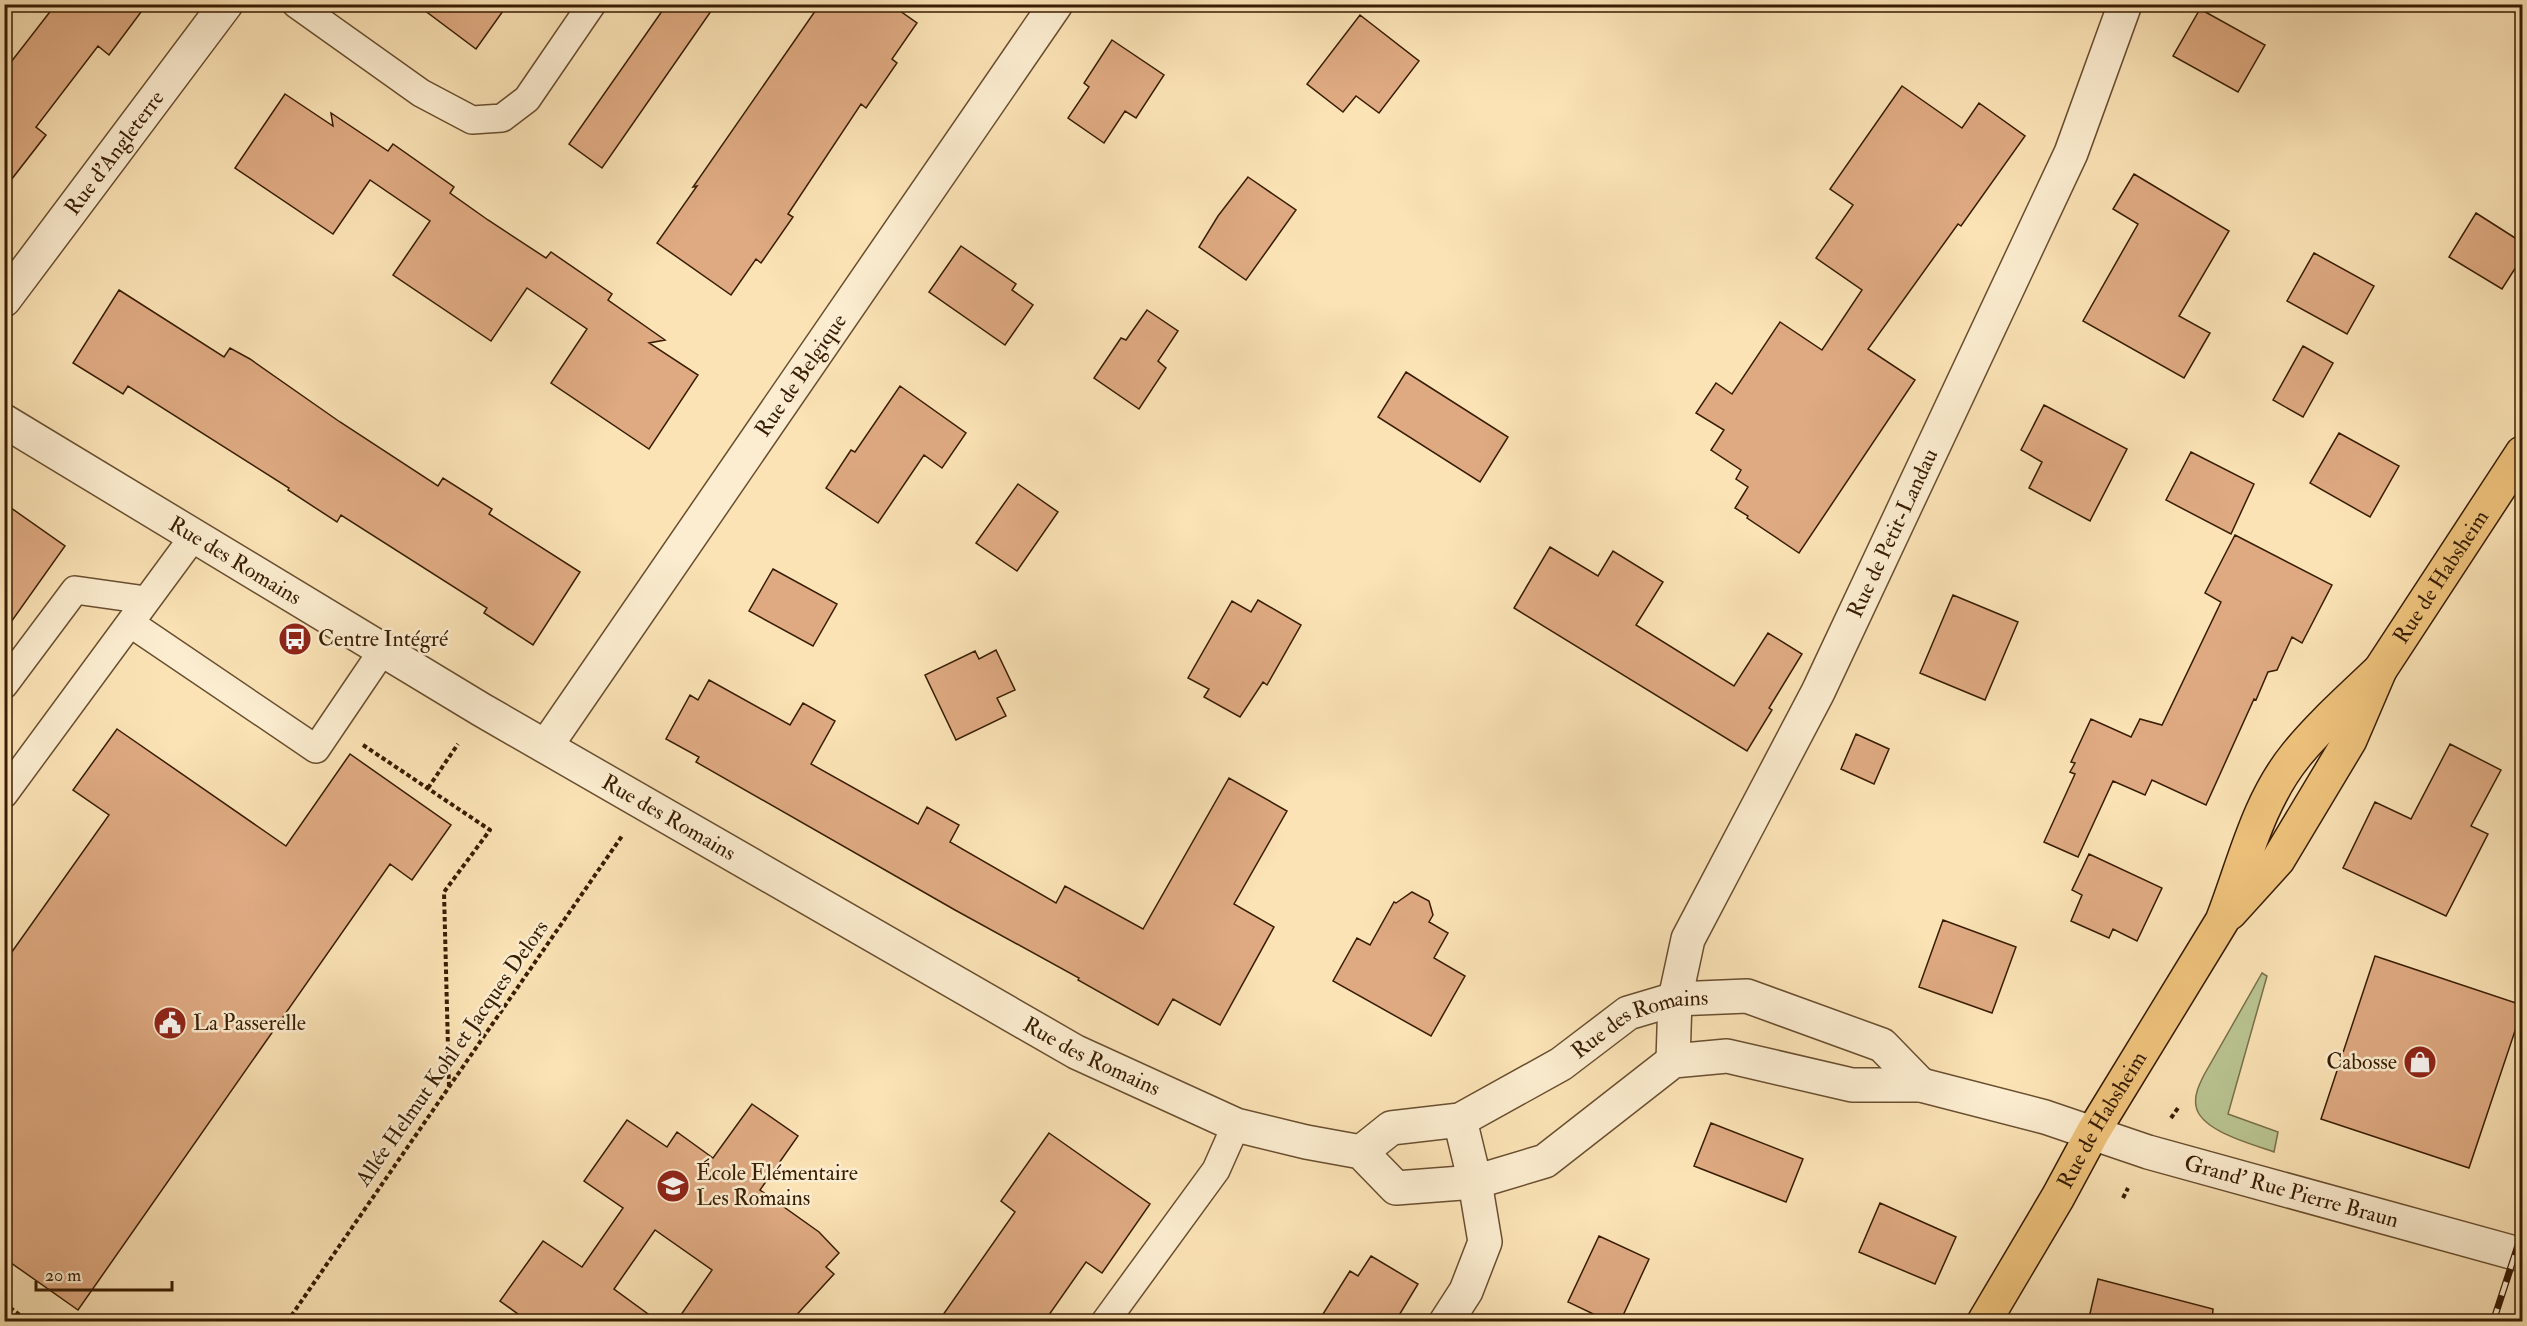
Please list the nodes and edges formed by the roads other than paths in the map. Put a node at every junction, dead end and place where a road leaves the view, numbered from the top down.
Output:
1 (226, 4) edge
2 (296, 4) edge
3 (592, 4) edge
4 (1056, 4) edge
5 (2125, 4) edge
6 (4, 300) edge
7 (4, 421) edge
8 (2523, 453) edge
9 (194, 536) junction
10 (146, 600) junction
11 (130, 623) junction
12 (383, 650) junction
13 (4, 686) edge
14 (546, 746) junction
15 (4, 794) edge
16 (1675, 999) junction
17 (1673, 1061) junction
18 (1921, 1085) junction
19 (1460, 1120) junction
20 (1236, 1125) junction
21 (2093, 1132) junction
22 (1361, 1152) junction
23 (1475, 1182) junction
24 (2507, 1252) edge
25 (1105, 1322) edge
26 (1446, 1322) edge
27 (1984, 1322) edge

1 - 6 street, Rue d'Angleterre
2 - 3 lane
4 - 14 street, Rue de Belgique
5 - 16 street, Rue de Petit-Landau
7 - 9 street, Rue des Romains
8 - 21 main road, Rue de Habsheim
9 - 10 lane
9 - 12 street, Rue des Romains
10 - 11 lane
10 - 13 lane
11 - 12 lane
11 - 15 lane
12 - 14 street, Rue des Romains
14 - 20 street, Rue des Romains
16 - 17 street, Rue de Petit-Landau
16 - 18 street, Rue des Romains
16 - 19 street, Rue des Romains
17 - 18 street, Rue des Romains
17 - 23 street, Rue des Romains
18 - 21 street, Rue des Romains
19 - 22 street, Rue des Romains
19 - 23 street
20 - 22 street, Rue des Romains
20 - 25 lane
21 - 24 street, Grand' Rue Pierre Braun
21 - 27 main road, Rue de Habsheim
22 - 23 street, Rue des Romains
23 - 26 street

